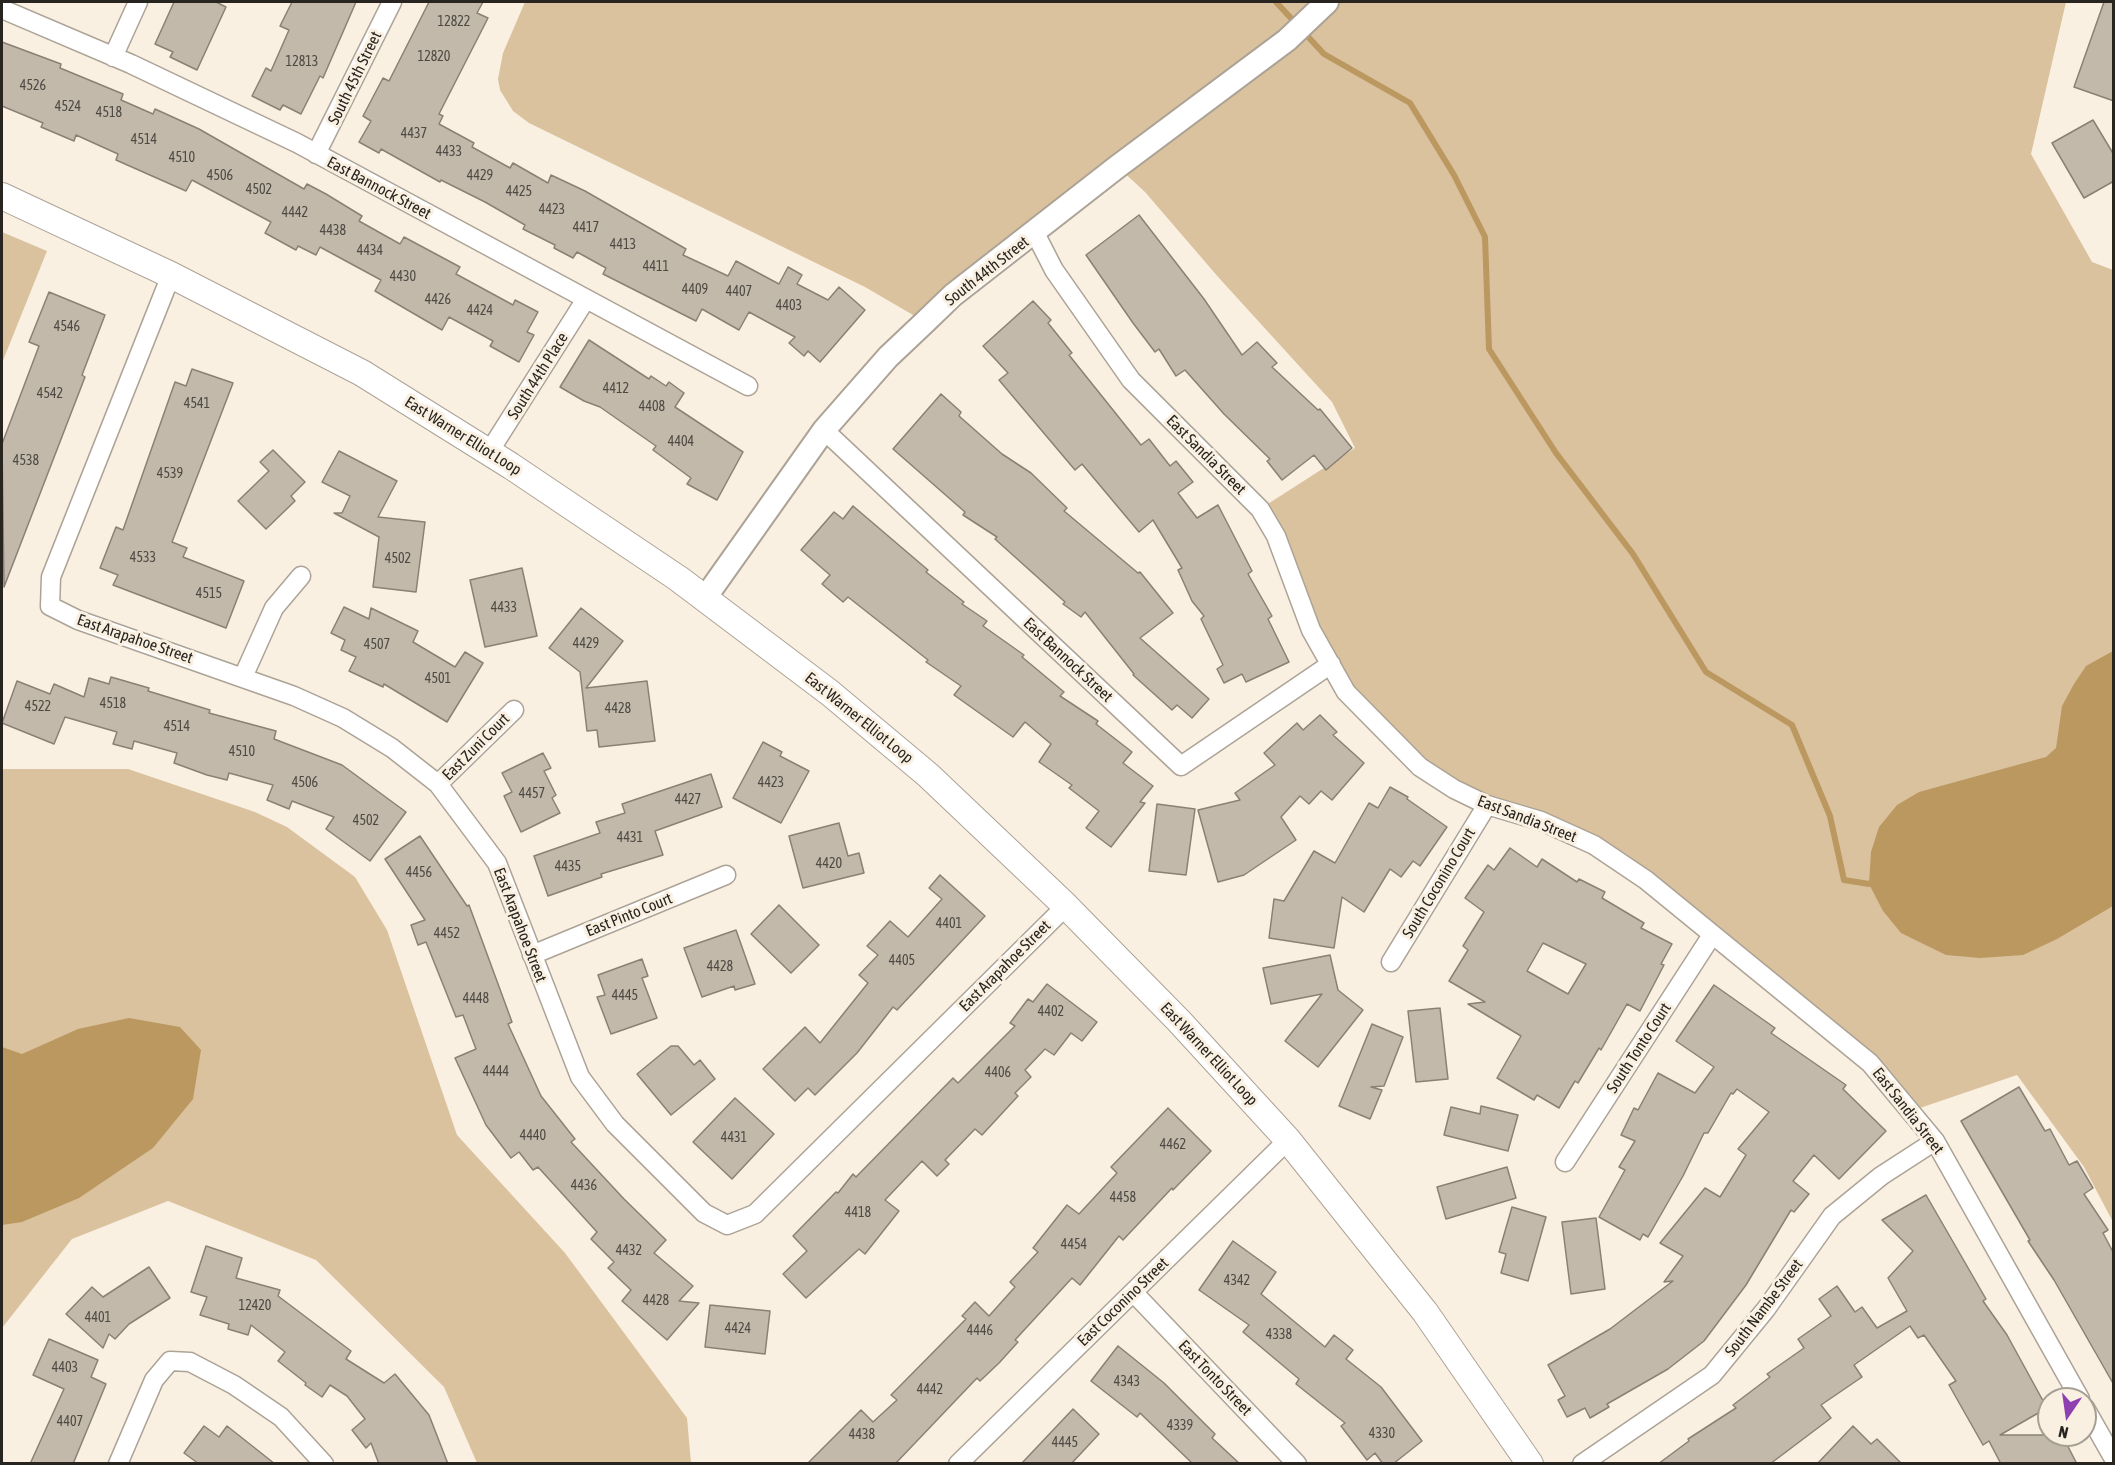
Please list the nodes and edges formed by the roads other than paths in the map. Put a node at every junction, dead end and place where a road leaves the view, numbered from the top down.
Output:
1 (138, 2) edge
2 (392, 2) edge
3 (2, 9) edge
4 (1320, 9) edge
5 (113, 57) junction
6 (316, 154) junction
7 (2, 196) edge
8 (1035, 232) junction
9 (171, 275) junction
10 (586, 299) junction
11 (748, 386) dead end
12 (824, 430) junction
13 (489, 452) junction
14 (301, 576) dead end
15 (705, 598) junction
16 (1331, 664) junction
17 (243, 677) junction
18 (514, 710) dead end
19 (438, 784) junction
20 (1487, 804) junction
21 (726, 875) dead end
22 (1066, 906) junction
23 (1712, 935) junction
24 (532, 955) junction
25 (1391, 962) dead end
26 (1288, 1140) junction
27 (1935, 1141) junction
28 (1565, 1162) dead end
29 (1133, 1292) junction
30 (2073, 1387) edge
31 (2097, 1429) edge
32 (2114, 1459) edge
33 (118, 1464) edge
34 (324, 1464) edge
35 (958, 1464) edge
36 (1297, 1464) edge
37 (1530, 1464) edge
38 (1582, 1464) edge

1 - 5 street
2 - 6 street, South 45th Street
3 - 5 street, East Bannock Street
4 - 8 street, South 44th Street
5 - 6 street, East Bannock Street
6 - 10 street, East Bannock Street
7 - 9 main road, East Warner Elliot Loop
8 - 12 street, South 44th Street
8 - 16 street, East Sandia Street
9 - 13 main road, East Warner Elliot Loop
9 - 17 street, East Arapahoe Street
10 - 11 street, East Bannock Street
10 - 13 street, South 44th Place
12 - 15 street, South 44th Street
12 - 16 street, East Bannock Street
13 - 15 main road, East Warner Elliot Loop
14 - 17 street
15 - 22 main road, East Warner Elliot Loop
16 - 20 street, East Sandia Street
17 - 19 street, East Arapahoe Street
18 - 19 street, East Zuni Court
19 - 24 street, East Arapahoe Street
20 - 23 street, East Sandia Street
20 - 25 street, South Coconino Court
21 - 24 street, East Pinto Court
22 - 24 street, East Arapahoe Street
22 - 26 main road, East Warner Elliot Loop
23 - 27 street, East Sandia Street
23 - 28 street, South Tonto Court
26 - 29 street, East Coconino Street
26 - 37 main road, East Warner Elliot Loop
27 - 30 street, East Sandia Street
27 - 38 street, South Nambe Street
29 - 35 street, East Coconino Street
29 - 36 street, East Tonto Street
31 - 32 street
33 - 34 street

